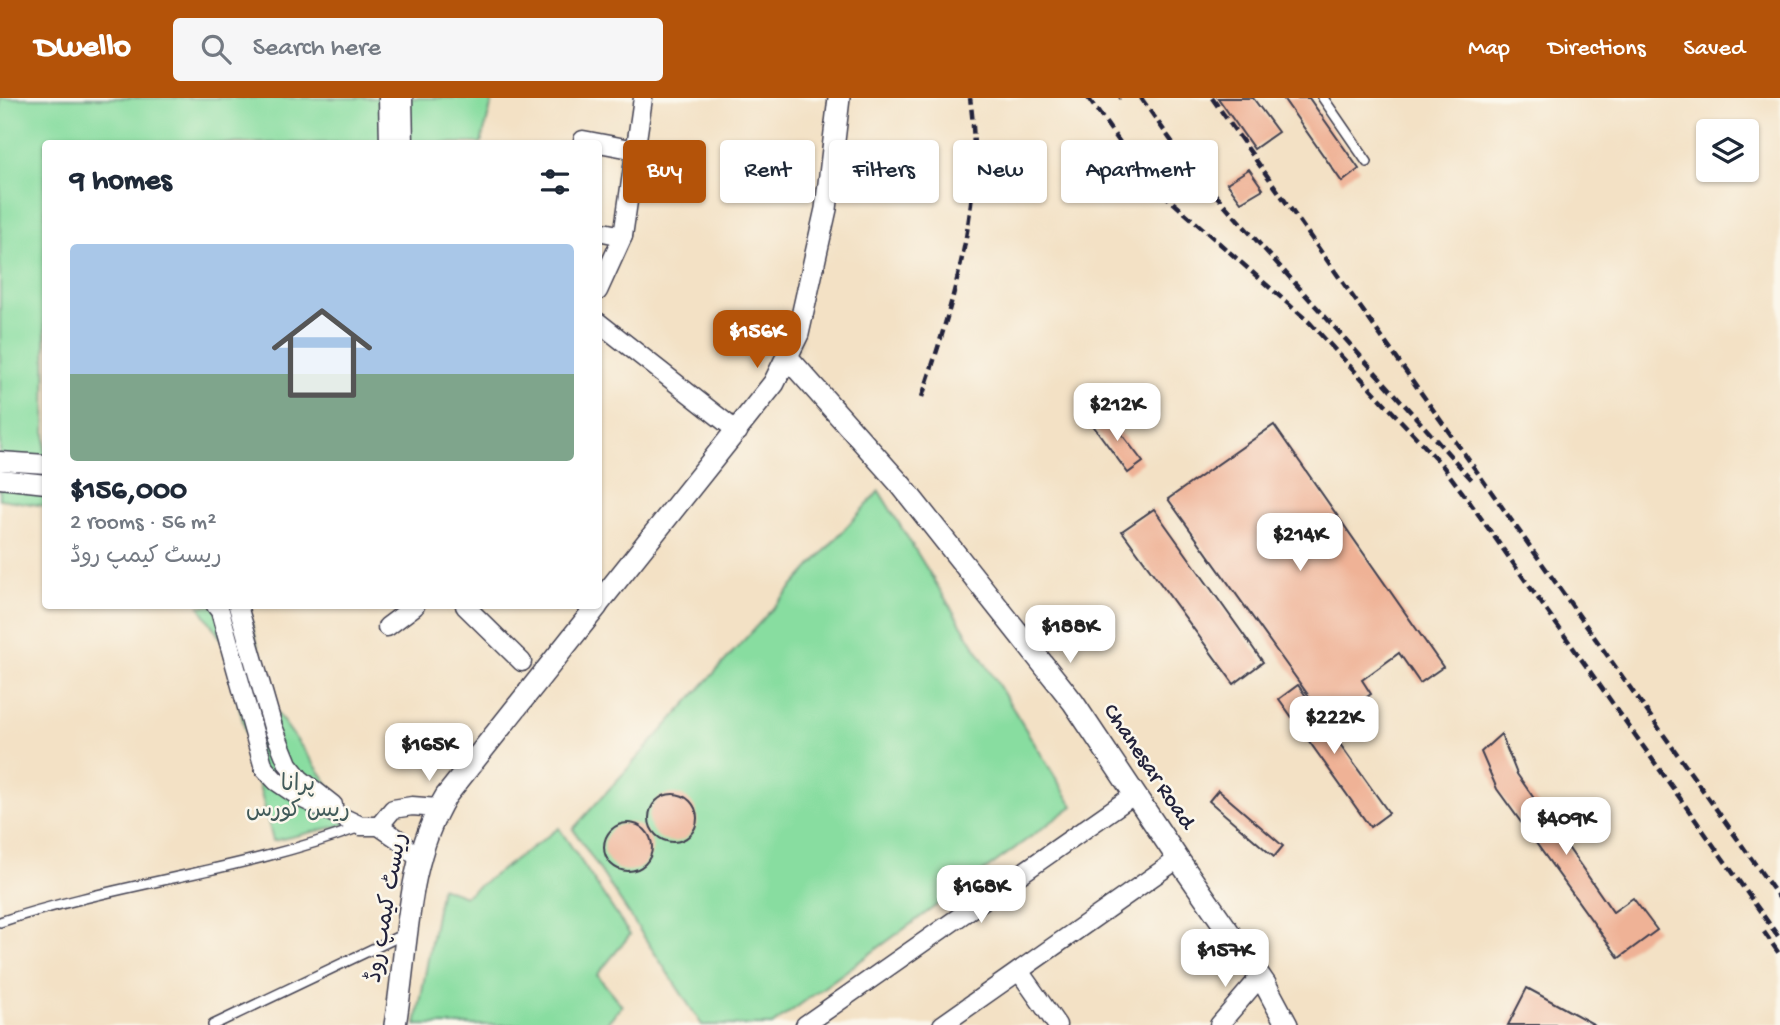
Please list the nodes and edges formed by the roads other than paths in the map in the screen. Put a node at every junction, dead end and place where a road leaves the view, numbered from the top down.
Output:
1 (388, 98) edge
2 (403, 98) edge
3 (643, 98) edge
4 (839, 98) edge
5 (1323, 98) edge
6 (389, 140) edge
7 (404, 140) edge
8 (637, 140) edge
9 (602, 144) edge
10 (623, 148) edge
11 (1367, 162) dead end
12 (628, 203) edge
13 (602, 232) edge
14 (623, 236) junction
15 (602, 282) edge
16 (602, 325) edge
17 (787, 357) junction
18 (738, 432) junction
19 (0, 461) edge
20 (42, 464) edge
21 (0, 479) edge
22 (42, 484) edge
23 (602, 600) edge
24 (218, 609) edge
25 (239, 609) edge
26 (411, 609) edge
27 (468, 609) edge
28 (595, 609) edge
29 (387, 627) dead end
30 (522, 662) dead end
31 (1135, 794) junction
32 (438, 808) junction
33 (370, 826) junction
34 (1178, 859) junction
35 (420, 860) junction
36 (1, 919) edge
37 (408, 933) junction
38 (1019, 971) junction
39 (1260, 977) junction
40 (213, 1025) edge
41 (394, 1025) edge
42 (805, 1025) edge
43 (942, 1025) edge
44 (1057, 1025) edge
45 (1219, 1025) edge
46 (1287, 1025) edge

1 - 6 street
2 - 7 street
3 - 8 street
4 - 17 street, ریسٹ کیمپ روڈ
5 - 11 lane
9 - 10 street
12 - 14 street
13 - 14 street
14 - 15 street
16 - 18 street
17 - 18 street, ریسٹ کیمپ روڈ
17 - 31 street, Chanesar Road
18 - 23 street, ریسٹ کیمپ روڈ
19 - 20 street
21 - 22 street
24 - 33 street
25 - 33 street
26 - 29 street
27 - 30 street
28 - 32 street, ریسٹ کیمپ روڈ
31 - 34 street, Chanesar Road
31 - 42 street
32 - 33 street
32 - 35 street, ریسٹ کیمپ روڈ
33 - 35 street
33 - 36 lane
34 - 38 street
34 - 39 street, Chanesar Road
35 - 37 street, ریسٹ کیمپ روڈ
37 - 40 lane
37 - 41 street, ریسٹ کیمپ روڈ
38 - 43 street
38 - 44 street
39 - 45 street
39 - 46 street, Chanesar Road

